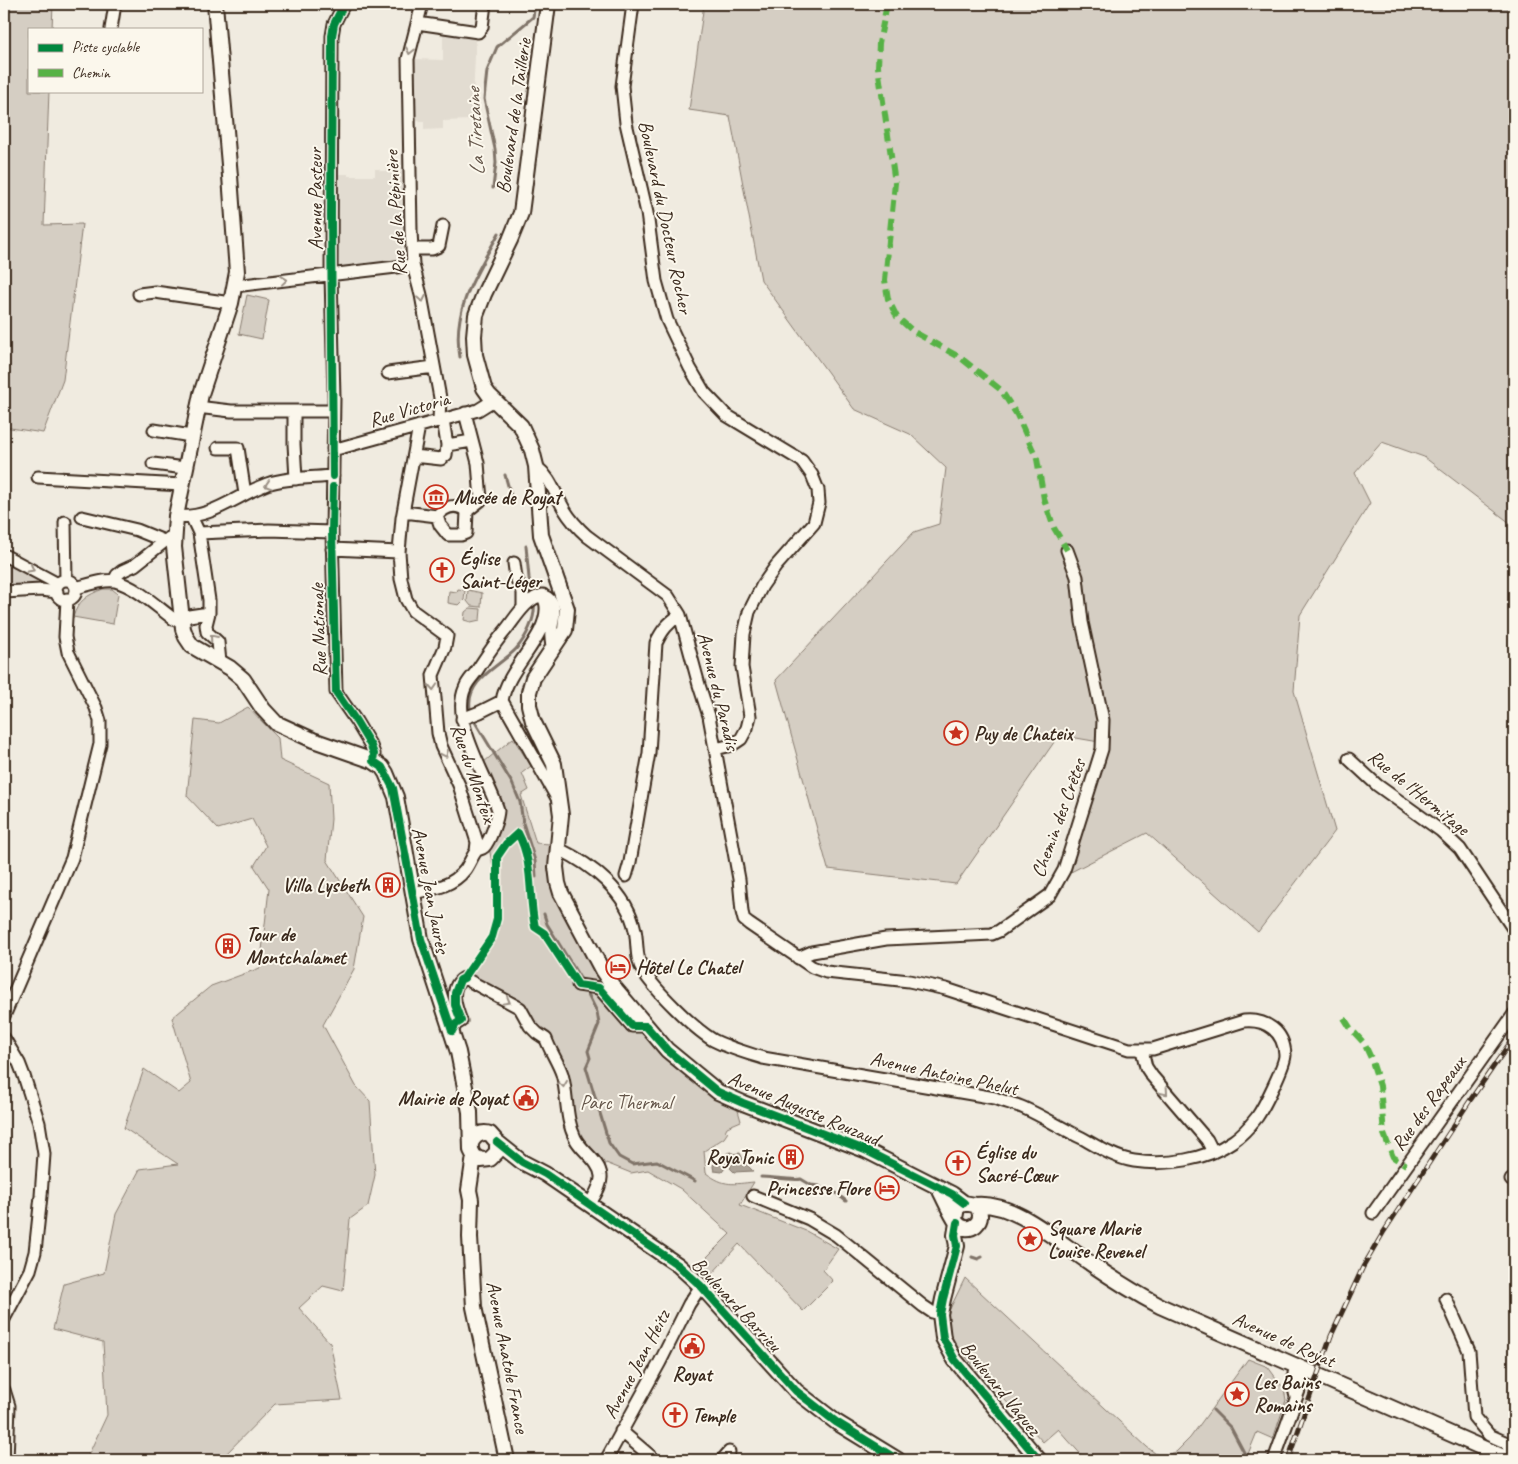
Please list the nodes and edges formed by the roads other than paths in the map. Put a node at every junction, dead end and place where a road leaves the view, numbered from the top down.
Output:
1 (115, 4) edge
2 (215, 4) edge
3 (344, 4) edge
4 (422, 4) edge
5 (485, 4) edge
6 (548, 4) edge
7 (633, 4) edge
8 (416, 23) junction
9 (111, 28) edge
10 (443, 226) dead end
11 (412, 249) junction
12 (413, 265) junction
13 (331, 275) junction
14 (236, 286) junction
15 (139, 294) dead end
16 (231, 304) junction
17 (434, 367) junction
18 (388, 373) dead end
19 (494, 400) junction
20 (198, 407) junction
21 (294, 411) junction
22 (333, 411) junction
23 (465, 413) junction
24 (441, 420) junction
25 (419, 426) junction
26 (154, 430) dead end
27 (191, 436) junction
28 (472, 441) junction
29 (447, 445) junction
30 (218, 448) dead end
31 (333, 449) junction
32 (414, 456) junction
33 (153, 464) dead end
34 (536, 466) junction
35 (185, 468) junction
36 (333, 476) junction
37 (38, 478) dead end
38 (296, 479) junction
39 (182, 485) junction
40 (244, 494) junction
41 (467, 511) junction
42 (404, 512) junction
43 (82, 516) dead end
44 (176, 516) junction
45 (191, 516) junction
46 (436, 516) junction
47 (65, 522) dead end
48 (332, 532) junction
49 (199, 533) junction
50 (169, 539) junction
51 (332, 549) junction
52 (1067, 550) dead end
53 (399, 552) junction
54 (4, 555) edge
55 (514, 563) dead end
56 (114, 581) junction
57 (60, 585) junction
58 (76, 588) junction
59 (4, 592) edge
60 (67, 599) junction
61 (533, 601) junction
62 (209, 613) junction
63 (680, 615) junction
64 (182, 620) junction
65 (553, 650) junction
66 (220, 662) junction
67 (502, 701) junction
68 (465, 718) junction
69 (715, 749) junction
70 (1349, 759) dead end
71 (373, 761) junction
72 (560, 804) junction
73 (559, 849) junction
74 (476, 851) junction
75 (626, 876) dead end
76 (412, 893) junction
77 (1514, 930) edge
78 (798, 958) junction
79 (578, 986) dead end
80 (1514, 1014) edge
81 (4, 1016) edge
82 (646, 1026) junction
83 (452, 1031) junction
84 (4, 1038) edge
85 (1142, 1050) junction
86 (470, 1112) junction
87 (492, 1138) junction
88 (473, 1149) junction
89 (1213, 1152) junction
90 (492, 1158) junction
91 (522, 1162) junction
92 (938, 1187) junction
93 (753, 1196) dead end
94 (471, 1200) junction
95 (590, 1204) junction
96 (970, 1204) junction
97 (1010, 1211) junction
98 (1373, 1212) dead end
99 (956, 1220) junction
100 (975, 1224) junction
101 (957, 1246) junction
102 (701, 1286) junction
103 (1446, 1298) dead end
104 (940, 1314) junction
105 (4, 1319) edge
106 (1301, 1369) junction
107 (4, 1390) edge
108 (621, 1431) junction
109 (8, 1460) edge
110 (507, 1460) edge
111 (606, 1460) edge
112 (654, 1460) edge
113 (898, 1460) edge
114 (1039, 1460) edge
115 (1274, 1460) edge
116 (1509, 1460) edge

1 - 9 street
2 - 14 main road
3 - 13 street, Avenue Pasteur
4 - 8 street, Rue de la Pépinière
5 - 8 street
6 - 19 main road, Boulevard de la Taillerie
7 - 69 street, Boulevard du Docteur Rocher
8 -> 11 street, Rue de la Pépinière
10 - 11 street
11 - 12 street, Rue de la Pépinière
12 - 13 street
12 -> 17 street, Rue de la Pépinière
14 -> 13 street
13 - 22 street, Avenue Pasteur
14 - 16 main road
15 - 16 street
16 - 20 main road
17 - 18 street
17 - 24 street, Rue de la Pépinière
19 - 23 street, Rue Victoria
19 - 34 main road, Boulevard de la Taillerie
20 - 21 street
20 - 27 main road
21 - 22 street
21 - 38 street
22 - 31 street, Avenue Pasteur
23 - 24 street, Rue Victoria
23 - 28 street
24 - 25 street, Rue Victoria
24 - 29 street, Rue de la Pépinière
25 - 31 street, Rue Victoria
25 - 32 street
26 - 27 street
27 - 35 main road
28 - 29 street
28 - 41 street
29 - 32 street
30 - 40 street
31 - 36 street, Rue Nationale
32 - 42 street
33 - 35 street
34 - 63 street, Avenue du Paradis
34 - 65 main road, Boulevard de la Taillerie
35 - 39 main road
36 - 38 street
36 - 48 street, Rue Nationale
37 - 39 street
38 -> 40 street
39 - 44 main road
40 - 45 street
41 - 46 street
41 - 46 street
42 - 46 street
42 - 53 street
43 - 50 street
44 - 45 street
44 - 50 main road
45 - 49 street
47 - 57 street
48 - 49 street
48 - 51 street, Rue Nationale
49 - 62 street
50 - 56 street
50 - 64 main road
51 - 53 street
51 - 71 street, Rue Nationale
52 - 78 street, Chemin des Crêtes
53 -> 74 street, Rue du Monteix
54 -> 57 street
55 - 61 street
56 - 58 street
56 - 64 street
57 - 58 street
57 - 59 street
57 - 60 street
58 - 60 street
60 - 81 street
61 - 65 street
61 - 67 street
61 - 68 street
62 - 64 street
66 -> 62 street
63 - 69 street, Avenue du Paradis
63 - 75 street
64 - 66 main road
65 - 72 main road, Avenue Auguste Rouzaud
66 - 71 main road
67 - 68 street
67 - 72 street
68 - 74 street
69 - 78 street, Avenue du Paradis
70 - 77 street, Rue de l'Hermitage
71 - 76 main road, Avenue Jean Jaurès
72 - 73 main road, Avenue Auguste Rouzaud
73 - 82 main road, Avenue Auguste Rouzaud
73 - 89 street, Avenue Antoine Phelut
74 - 76 street
76 - 83 main road, Avenue Jean Jaurès
78 - 85 street, Avenue Antoine Phelut
79 - 82 street
80 - 98 street, Rue des Rapeaux
82 - 92 main road, Avenue Auguste Rouzaud
83 - 86 main road, Avenue Jean Jaurès
83 -> 95 street
84 - 105 street
85 -> 89 street
85 - 89 street, Avenue Antoine Phelut
86 - 87 main road, Avenue Jean Jaurès
86 - 88 main road, Avenue Jean Jaurès
87 - 88 main road
87 - 90 main road
87 - 91 main road, Boulevard Barrieu
88 - 90 main road
88 - 94 main road, Avenue Anatole France
90 - 91 main road, Boulevard Barrieu
90 - 94 main road, Avenue Anatole France
91 - 95 main road, Boulevard Barrieu
92 - 96 main road, Avenue Auguste Rouzaud
92 - 99 main road
93 - 104 street
94 - 110 main road, Avenue Anatole France
95 - 102 main road, Boulevard Barrieu
96 - 97 main road, Avenue de Royat
96 - 99 main road
96 - 100 main road
97 - 100 main road
97 - 106 main road, Avenue de Royat
99 - 100 main road
99 - 101 main road
100 - 101 main road
101 - 104 main road, Boulevard Vaquez
102 - 108 street, Avenue Jean Heitz
102 - 113 main road, Boulevard Barrieu
103 - 116 street
104 - 114 main road, Boulevard Vaquez
106 - 115 street
106 - 116 main road, Avenue de Royat
107 - 109 street
108 - 111 street, Avenue Jean Heitz
108 - 112 street

